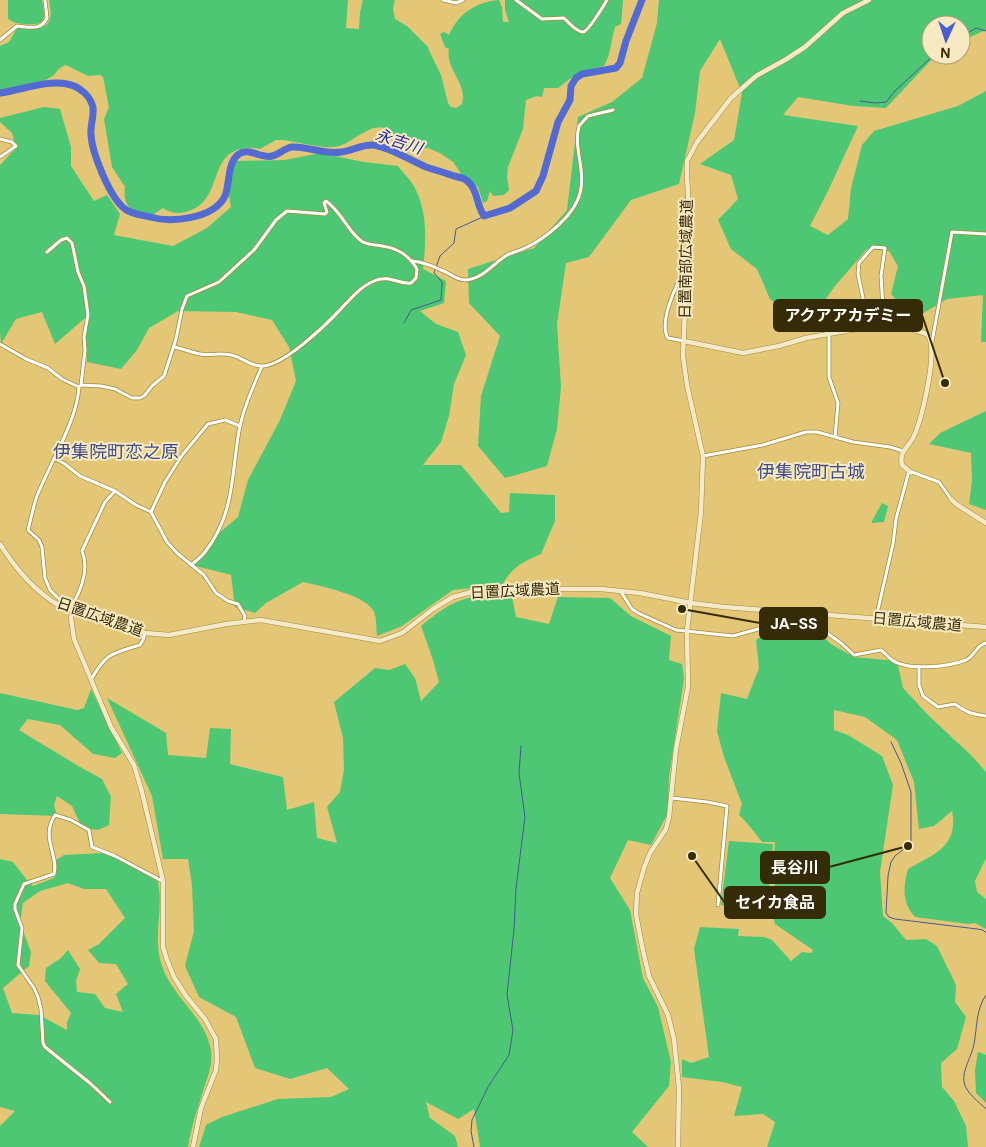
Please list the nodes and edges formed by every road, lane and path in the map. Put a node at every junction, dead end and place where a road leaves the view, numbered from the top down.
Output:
1 (44, 0) edge
2 (443, 0) edge
3 (463, 0) edge
4 (516, 0) edge
5 (607, 0) edge
6 (869, 0) edge
7 (0, 40) edge
8 (613, 110) dead end
9 (0, 139) edge
10 (0, 157) edge
11 (986, 234) edge
12 (47, 252) dead end
13 (412, 261) junction
14 (686, 267) junction
15 (884, 324) junction
16 (869, 327) junction
17 (829, 334) junction
18 (684, 341) junction
19 (932, 343) junction
20 (0, 344) edge
21 (174, 347) junction
22 (262, 366) junction
23 (80, 386) junction
24 (240, 426) junction
25 (835, 437) junction
26 (903, 451) junction
27 (703, 456) junction
28 (54, 458) junction
29 (909, 471) junction
30 (115, 491) junction
31 (951, 499) joint
32 (151, 512) junction
33 (986, 523) edge
34 (0, 544) edge
35 (191, 565) junction
36 (621, 591) junction
37 (691, 603) junction
38 (73, 604) junction
39 (73, 610) junction
40 (780, 612) junction
41 (799, 613) junction
42 (876, 618) junction
43 (244, 620) junction
44 (986, 627) edge
45 (687, 631) junction
46 (145, 633) junction
47 (986, 643) edge
48 (919, 667) junction
49 (91, 680) junction
50 (986, 716) edge
51 (672, 798) junction
52 (163, 881) junction
53 (718, 905) dead end
54 (110, 1102) dead end
55 (193, 1147) edge
56 (678, 1147) edge

1 - 7 street
2 - 3 street
4 - 5 street
6 - 14 street, 日置南部広域農道
8 - 13 street
9 - 10 street
11 - 19 street
12 - 23 street
13 - 21 street
13 - 22 street
14 - 18 street, 日置南部広域農道
14 - 18 street
15 - 16 street
15 - 16 street
15 - 19 street
16 - 17 street
17 - 18 street
17 - 25 street
18 - 27 street, 日置南部広域農道
19 - 26 street
20 - 23 street
21 - 22 street
21 - 23 street
22 - 24 street
23 - 28 street
24 - 32 street
24 - 35 street
25 - 26 street
25 - 27 street
26 - 29 street
27 - 37 street, 日置南部広域農道
28 - 30 street
28 - 38 street
29 - 31 street
29 - 42 street
30 - 32 street
30 - 38 street
31 - 33 street
32 - 35 street
34 - 39 street, 日置広域農道
35 - 43 street
36 - 37 street, 日置広域農道
36 - 43 street, 日置広域農道
36 - 45 street
37 - 40 street, 日置広域農道
37 - 45 street, 日置南部広域農道
38 - 39 street
39 - 46 street, 日置広域農道
39 - 49 street
40 - 41 street, 日置広域農道
40 - 45 street
41 - 42 street, 日置広域農道
41 - 48 street
42 - 44 street, 日置広域農道
43 - 46 street, 日置広域農道
45 - 51 street, 日置南部広域農道
46 - 49 street
47 - 48 street
48 - 50 street
49 - 52 street
51 - 53 street
51 - 56 street, 日置南部広域農道
52 - 54 street
52 - 55 street

